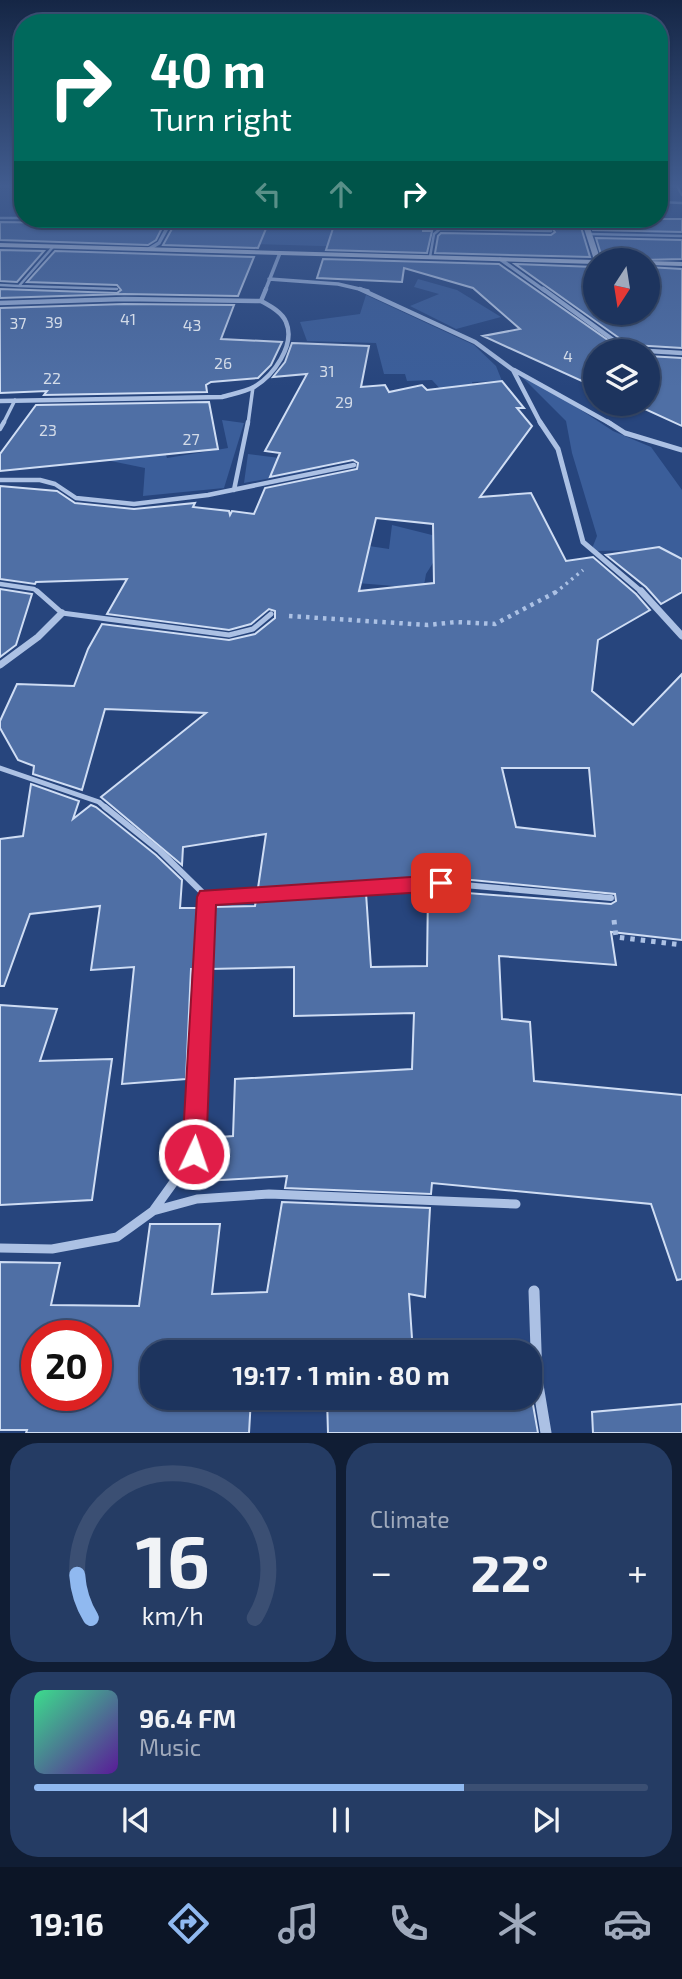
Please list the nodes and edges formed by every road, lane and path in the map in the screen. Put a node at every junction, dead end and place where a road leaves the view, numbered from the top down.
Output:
1 (48, 253) edge
2 (275, 253) edge
3 (279, 253) junction
4 (431, 253) edge
5 (430, 257) junction
6 (500, 259) junction
7 (583, 261) edge
8 (660, 263) edge
9 (682, 264) edge
10 (269, 279) junction
11 (0, 285) edge
12 (19, 286) junction
13 (117, 289) dead end
14 (261, 300) junction
15 (0, 303) edge
16 (682, 353) edge
17 (513, 370) junction
18 (253, 387) junction
19 (15, 400) junction
20 (0, 401) edge
21 (0, 429) edge
22 (682, 450) edge
23 (354, 465) dead end
24 (0, 480) edge
25 (234, 490) junction
26 (599, 555) junction
27 (0, 584) edge
28 (62, 612) junction
29 (271, 614) joint
30 (682, 636) edge
31 (0, 665) edge
32 (0, 768) edge
33 (207, 897) junction
34 (611, 898) joint
35 (682, 945) edge
36 (516, 1204) dead end
37 (153, 1211) junction
38 (0, 1248) edge
39 (534, 1291) dead end
40 (546, 1433) edge

1 - 12 lane
2 - 3 main road
3 - 5 main road
3 - 10 street
4 - 5 lane
5 - 6 main road
6 - 7 main road
6 - 16 street
8 - 9 main road
10 - 14 street
10 - 17 street
11 - 12 lane
12 - 13 lane
14 - 15 street
14 - 18 street
17 - 22 street
17 - 26 street
18 - 19 street
18 - 25 lane
19 - 20 street
19 - 21 lane
23 - 25 lane
24 - 25 lane
26 - 29 path
26 - 30 street
27 - 28 lane
28 - 29 lane
28 - 31 street
32 - 33 lane
33 - 34 lane
33 - 37 lane
34 - 35 path
36 - 37 lane
37 - 38 lane
39 - 40 street

